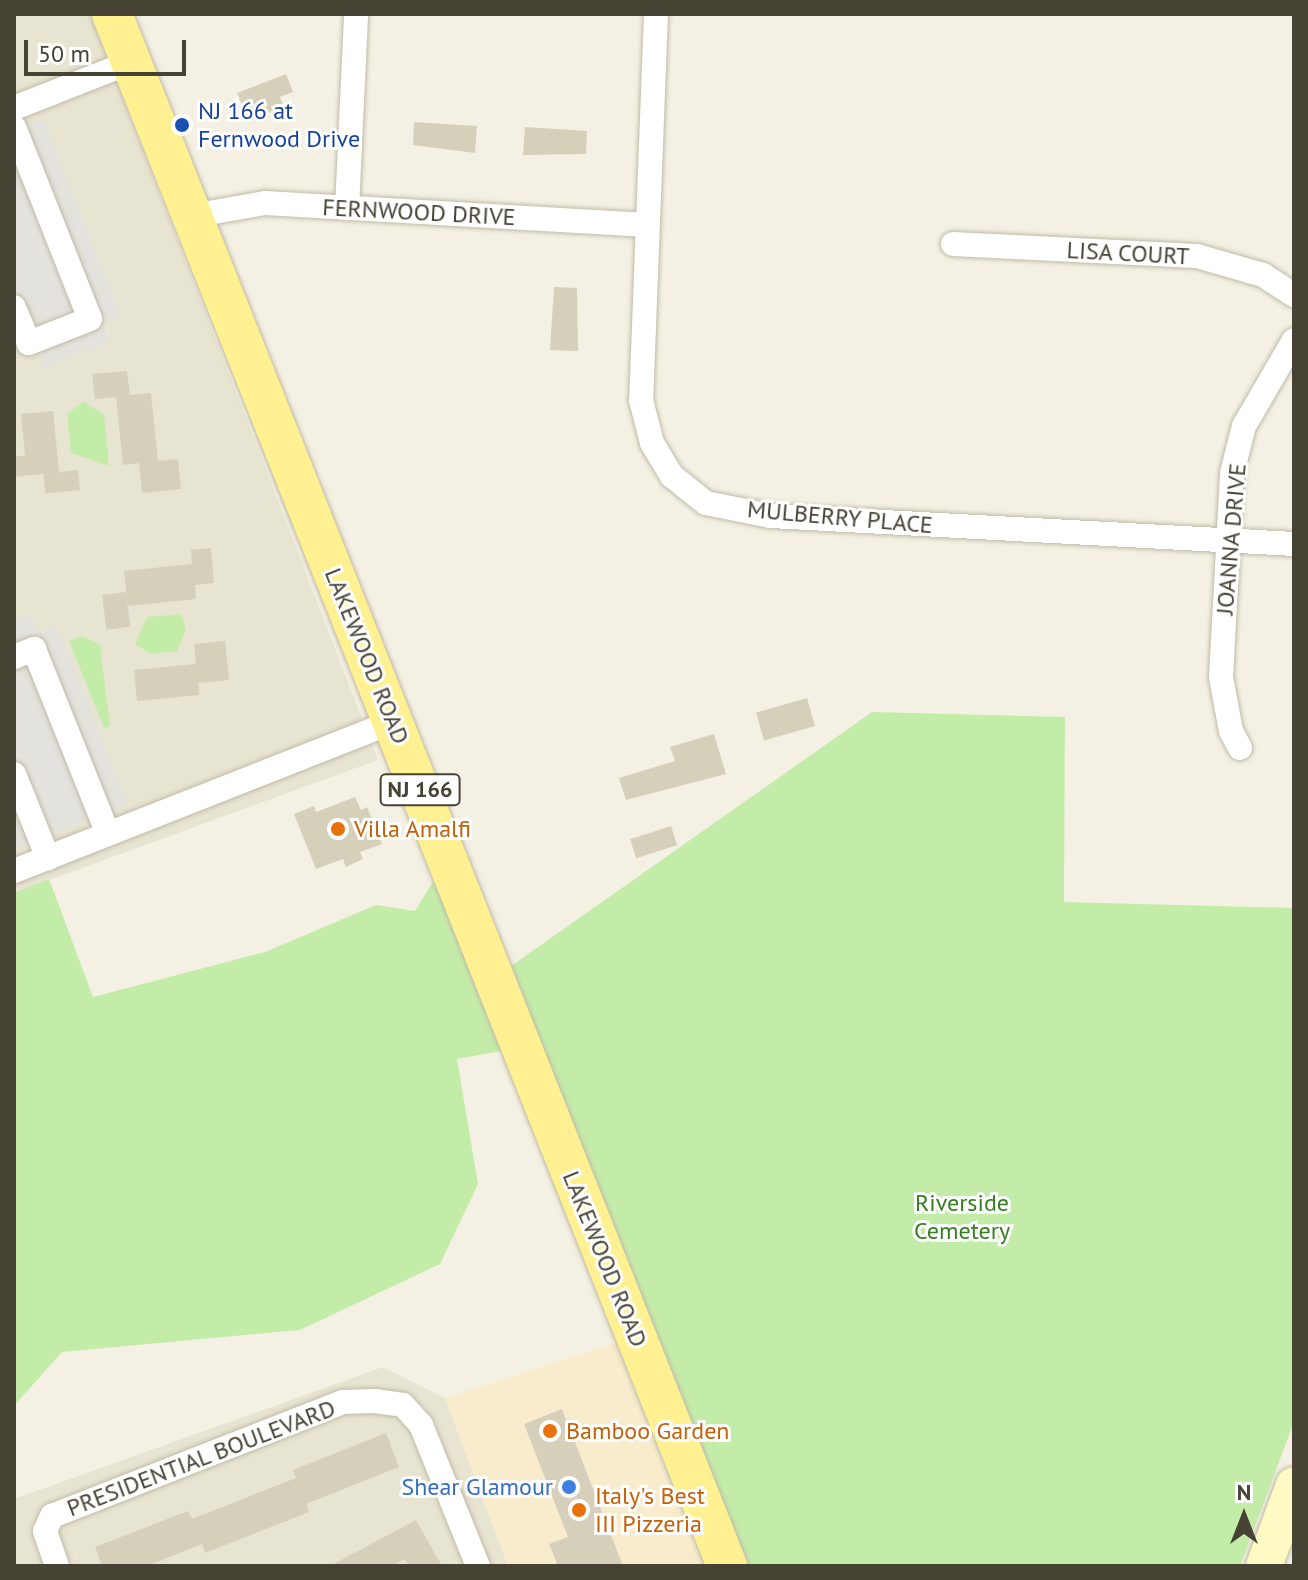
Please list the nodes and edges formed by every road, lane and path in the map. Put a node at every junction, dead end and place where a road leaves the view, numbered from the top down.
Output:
1 (112, 14) edge
2 (356, 14) edge
3 (656, 14) edge
4 (131, 62) junction
5 (14, 108) edge
6 (14, 127) edge
7 (347, 208) junction
8 (192, 216) junction
9 (647, 225) junction
10 (953, 244) dead end
11 (1294, 295) edge
12 (14, 307) edge
13 (1294, 340) edge
14 (1226, 540) junction
15 (1294, 544) edge
16 (14, 657) edge
17 (393, 722) junction
18 (1240, 748) dead end
19 (14, 774) edge
20 (108, 834) junction
21 (48, 858) junction
22 (14, 871) edge
23 (1294, 1485) edge
24 (57, 1566) edge
25 (478, 1566) edge
26 (727, 1566) edge
27 (1264, 1566) edge

1 - 4 main road, LAKEWOOD ROAD / NJ 166
2 - 7 street
3 - 9 street, MULBERRY PLACE
4 - 5 street
4 - 8 main road, LAKEWOOD ROAD / NJ 166
6 - 12 street
7 - 8 street, FERNWOOD DRIVE
7 - 9 street, FERNWOOD DRIVE
8 - 17 main road, LAKEWOOD ROAD / NJ 166
9 - 14 street, MULBERRY PLACE
10 - 11 street, LISA COURT
13 - 14 street, JOANNA DRIVE
14 - 15 street, MULBERRY PLACE
14 - 18 street, JOANNA DRIVE
16 - 20 street
17 - 20 street
17 - 26 main road, LAKEWOOD ROAD / NJ 166
19 - 21 street
20 - 21 street
21 - 22 street
23 - 27 main road
24 - 25 street, PRESIDENTIAL BOULEVARD

